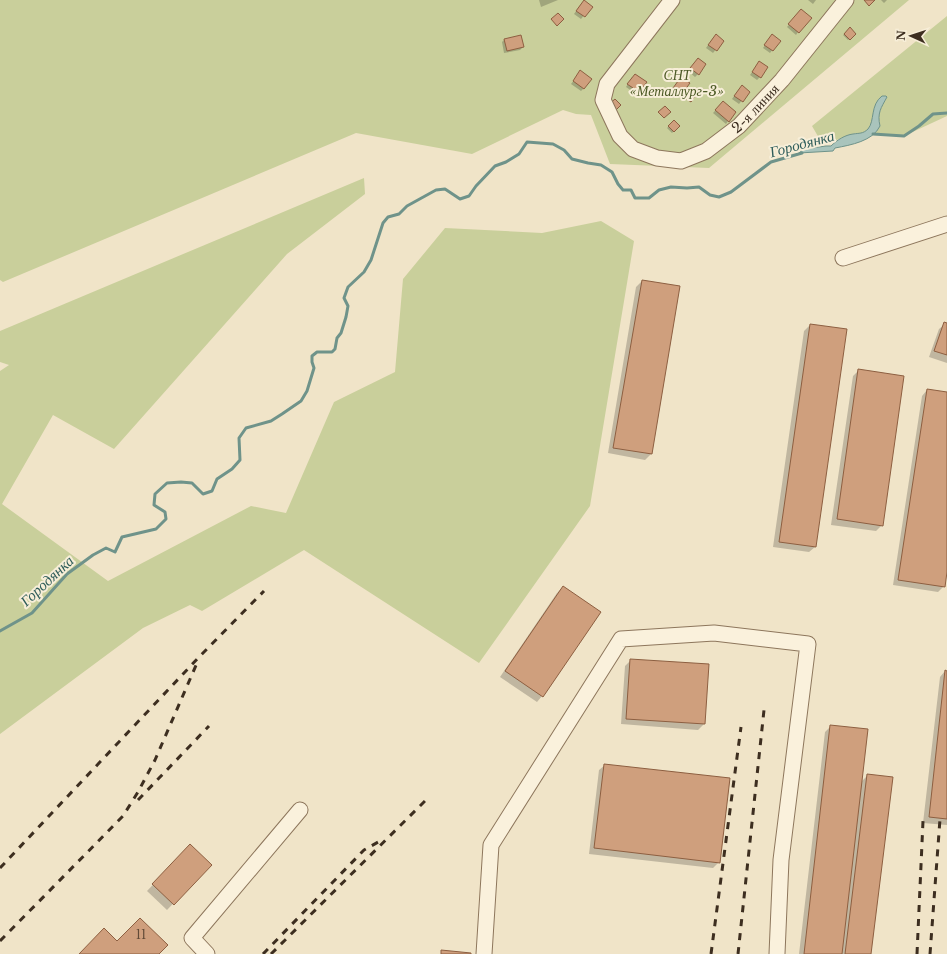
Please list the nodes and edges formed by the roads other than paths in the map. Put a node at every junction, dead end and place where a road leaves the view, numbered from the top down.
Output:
1 (672, 0) edge
2 (846, 0) edge
3 (947, 224) edge
4 (843, 258) dead end
5 (300, 810) dead end
6 (207, 954) edge
7 (484, 954) edge
8 (777, 954) edge

1 - 2 lane, 2-я линия
3 - 4 lane
5 - 6 lane
7 - 8 lane

